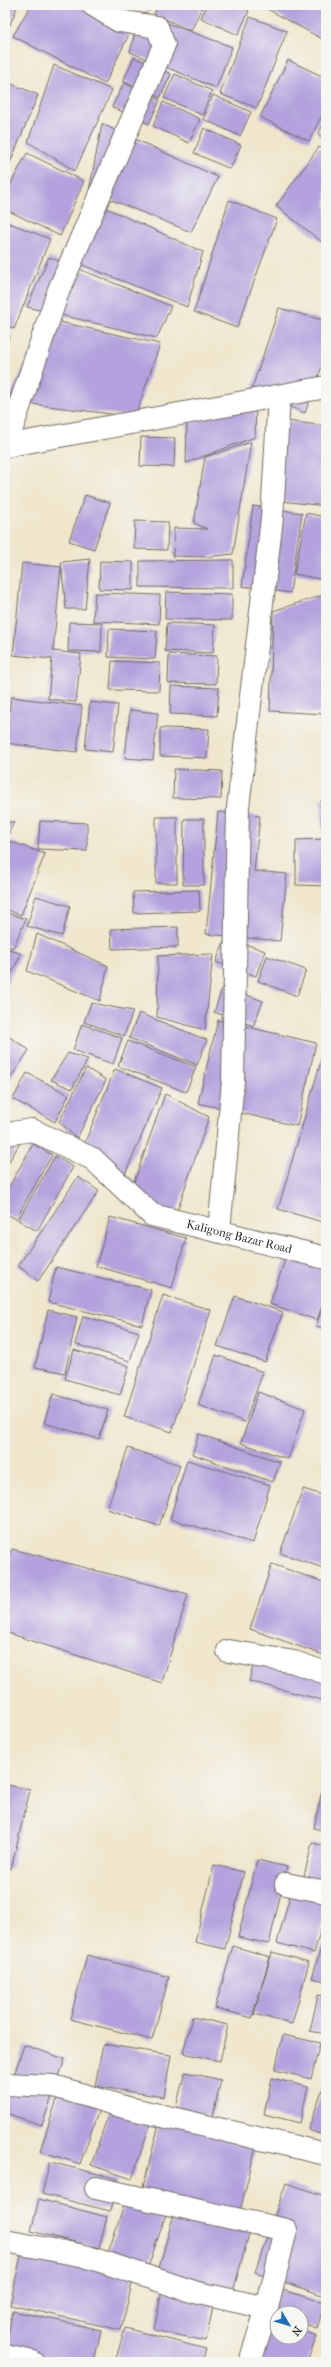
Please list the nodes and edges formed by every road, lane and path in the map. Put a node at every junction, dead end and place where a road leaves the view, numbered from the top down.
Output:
1 (93, 5) edge
2 (326, 387) edge
3 (278, 396) junction
4 (5, 446) edge
5 (5, 1134) edge
6 (219, 1231) junction
7 (326, 1258) edge
8 (228, 1651) dead end
9 (326, 1673) edge
10 (286, 1884) dead end
11 (326, 1892) edge
12 (5, 2084) edge
13 (326, 2154) edge
14 (96, 2188) dead end
15 (5, 2241) edge
16 (267, 2308) junction
17 (5, 2356) edge
18 (33, 2362) edge
19 (250, 2362) edge

1 - 4 street
2 - 3 street
3 - 4 street
3 - 6 street
5 - 6 street, Kaligong Bazar Road
6 - 7 street, Kaligong Bazar Road
8 - 9 street
10 - 11 street
12 - 13 street
14 - 16 street
15 - 16 street
16 - 19 street
17 - 18 street

